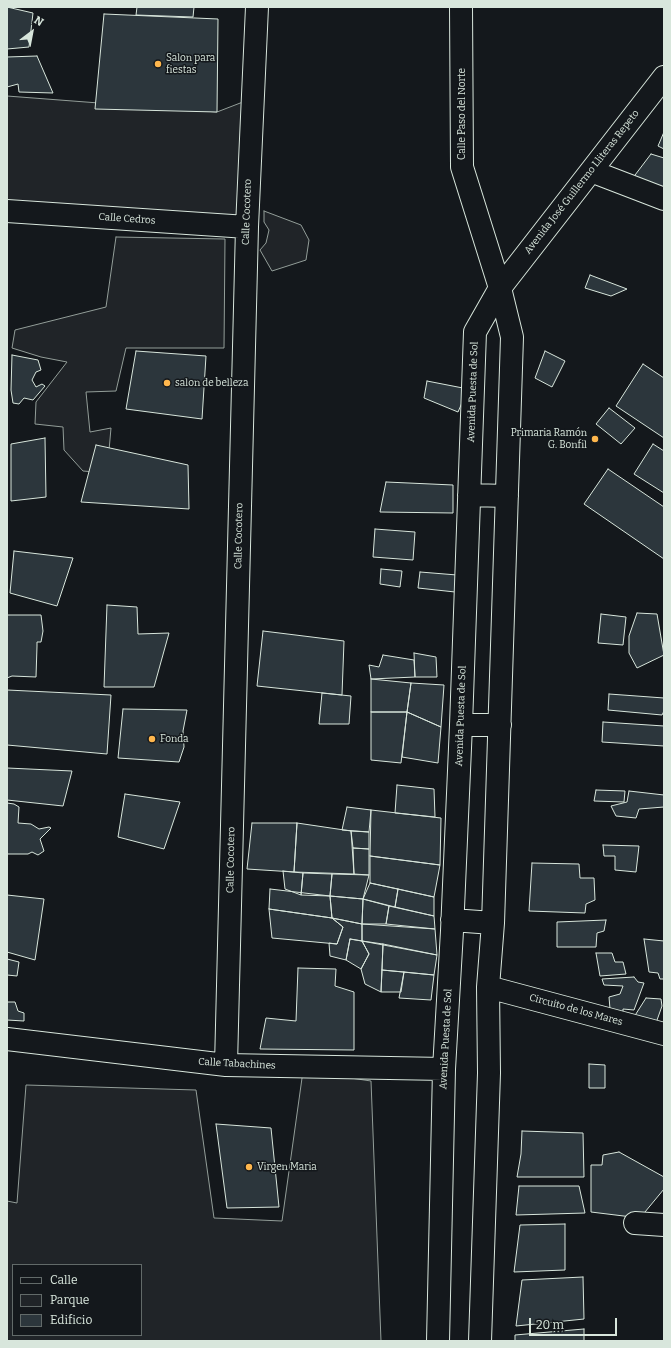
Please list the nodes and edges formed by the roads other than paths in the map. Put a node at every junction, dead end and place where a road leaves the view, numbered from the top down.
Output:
1 (257, 7) edge
2 (461, 7) edge
3 (664, 77) edge
4 (591, 171) junction
5 (664, 199) edge
6 (7, 211) edge
7 (247, 227) junction
8 (500, 288) junction
9 (469, 494) junction
10 (507, 496) junction
11 (460, 725) junction
12 (500, 725) junction
13 (452, 920) junction
14 (493, 923) junction
15 (488, 987) junction
16 (664, 1034) edge
17 (7, 1039) edge
18 (226, 1065) junction
19 (444, 1070) junction
20 (635, 1222) dead end
21 (664, 1225) edge
22 (438, 1341) edge
23 (480, 1341) edge

1 - 7 street, Calle Cocotero
2 - 8 street, Calle Paso del Norte
3 - 4 street, Avenida José Guillermo Lliteras Repeto
4 - 5 street
4 - 8 street, Avenida José Guillermo Lliteras Repeto
6 - 7 street, Calle Cedros
7 - 18 street, Calle Cocotero
8 - 9 street, Avenida Puesta de Sol
8 - 10 street
9 - 10 street
9 - 11 street, Avenida Puesta de Sol
10 - 12 street
11 - 12 street
11 - 13 street, Avenida Puesta de Sol
12 - 14 street
13 - 14 street
13 - 19 street, Avenida Puesta de Sol
14 - 15 street
15 - 16 street, Circuito de los Mares
15 - 23 street
17 - 18 street, Calle Tabachines
18 - 19 street, Calle Tabachines
19 - 22 street, Avenida Puesta de Sol
20 - 21 street

